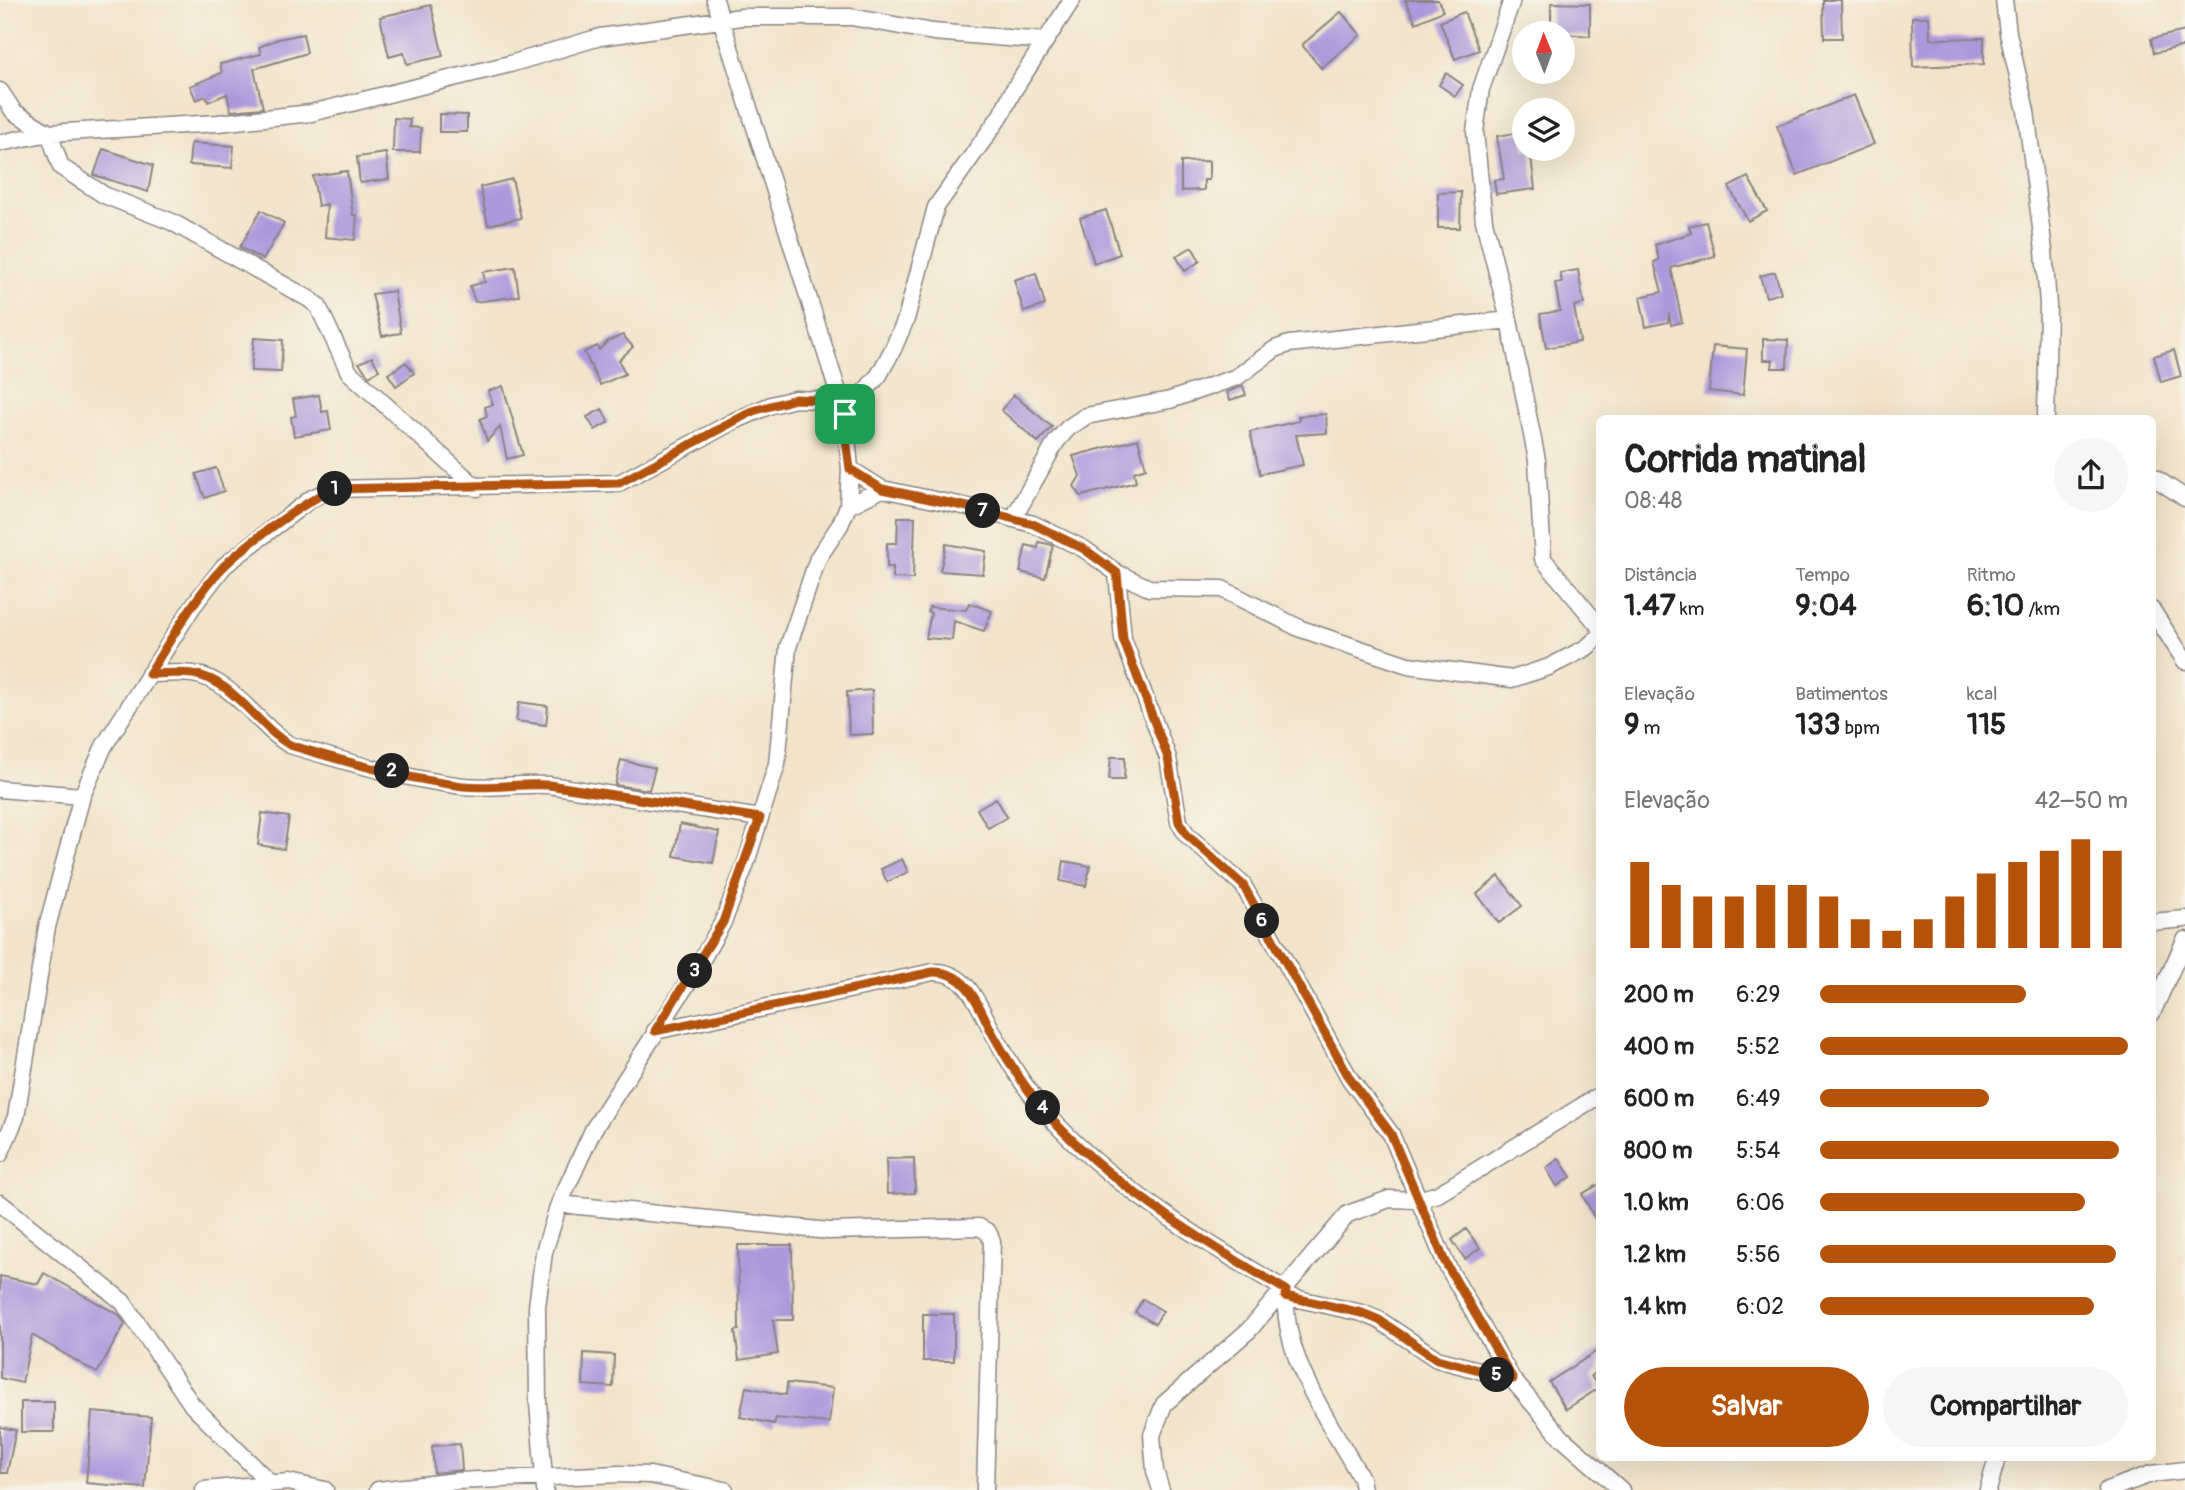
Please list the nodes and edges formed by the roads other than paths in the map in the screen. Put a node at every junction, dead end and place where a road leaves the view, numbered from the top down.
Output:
1 (715, 0) edge
2 (1072, 0) edge
3 (1512, 0) edge
4 (2004, 0) edge
5 (720, 19) junction
6 (1045, 41) junction
7 (0, 91) edge
8 (14, 112) junction
9 (49, 133) junction
10 (0, 142) edge
11 (1509, 320) junction
12 (843, 408) junction
13 (2045, 410) edge
14 (850, 469) junction
15 (2156, 479) edge
16 (477, 488) junction
17 (882, 489) junction
18 (2185, 498) edge
19 (848, 506) junction
20 (1013, 519) junction
21 (1117, 573) junction
22 (2156, 616) edge
23 (1596, 622) edge
24 (1593, 647) edge
25 (2185, 661) edge
26 (149, 674) junction
27 (0, 789) edge
28 (82, 796) junction
29 (760, 818) junction
30 (2156, 922) edge
31 (2182, 923) edge
32 (2185, 940) edge
33 (2156, 1004) edge
34 (655, 1031) junction
35 (1596, 1097) edge
36 (0, 1154) edge
37 (1418, 1200) junction
38 (0, 1203) edge
39 (559, 1204) junction
40 (1285, 1293) junction
41 (1513, 1379) junction
42 (1996, 1461) edge
43 (2185, 1470) edge
44 (270, 1483) junction
45 (545, 1485) edge
46 (291, 1486) edge
47 (204, 1490) edge
48 (324, 1490) edge
49 (378, 1490) edge
50 (724, 1490) edge
51 (985, 1490) edge
52 (1161, 1490) edge
53 (1363, 1490) edge
54 (1621, 1490) edge
55 (1988, 1490) edge
56 (2107, 1490) edge

1 - 5 street
2 - 6 street
3 - 11 street
4 - 13 street
5 - 6 street
5 - 9 street
5 - 12 street
6 - 12 street
7 - 8 street
8 - 9 street
8 - 10 street
9 - 10 street
9 - 16 street
11 - 20 street
11 - 23 street
12 - 14 street
12 - 16 street
14 - 17 street
14 - 19 street
15 - 18 street
16 - 26 street
17 - 19 street
17 - 20 street
19 - 29 street
20 - 21 street
21 - 24 street
21 - 37 street
22 - 25 street
26 - 28 street
26 - 29 street
27 - 28 street
28 - 36 street
29 - 34 street
30 - 31 street
32 - 33 street
34 - 39 street
34 - 40 street
35 - 37 street
37 - 40 street
37 - 41 street
38 - 44 street
39 - 45 street
39 - 51 street
40 - 41 street
40 - 52 street
40 - 53 street
41 - 54 street
42 - 55 street
43 - 56 street
44 - 46 street
44 - 47 street
45 - 49 street
45 - 50 street
46 - 48 street

